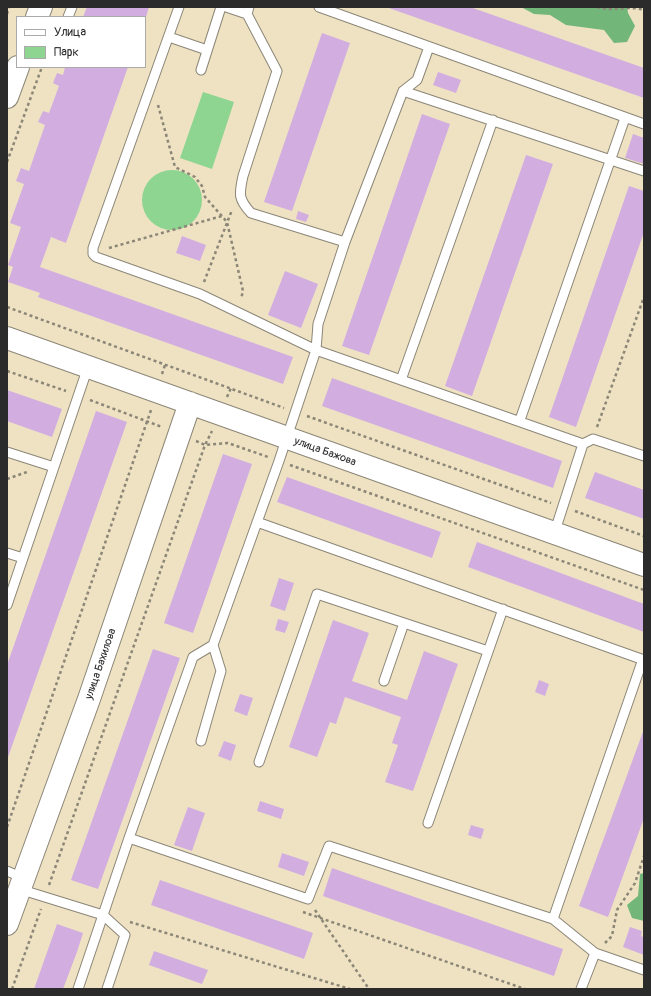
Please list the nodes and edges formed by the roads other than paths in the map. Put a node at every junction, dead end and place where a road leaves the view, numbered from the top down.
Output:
1 (180, 7) edge
2 (221, 7) edge
3 (226, 7) edge
4 (319, 7) edge
5 (248, 10) edge
6 (169, 37) junction
7 (429, 47) junction
8 (207, 50) junction
9 (18, 68) edge
10 (200, 70) dead end
11 (403, 91) junction
12 (7, 97) edge
13 (625, 118) junction
14 (493, 120) junction
15 (644, 124) edge
16 (611, 160) junction
17 (644, 170) edge
18 (344, 242) junction
19 (7, 338) edge
20 (316, 350) junction
21 (88, 367) junction
22 (400, 380) junction
23 (190, 403) junction
24 (520, 420) junction
25 (286, 439) junction
26 (583, 444) junction
27 (7, 452) edge
28 (644, 456) edge
29 (54, 468) junction
30 (257, 522) junction
31 (554, 534) junction
32 (7, 553) edge
33 (23, 558) junction
34 (644, 565) edge
35 (7, 605) edge
36 (503, 609) junction
37 (404, 623) junction
38 (213, 645) junction
39 (488, 651) junction
40 (644, 659) edge
41 (384, 682) dead end
42 (201, 741) dead end
43 (259, 762) dead end
44 (428, 823) dead end
45 (129, 838) junction
46 (16, 880) edge
47 (103, 915) junction
48 (553, 919) junction
49 (7, 924) edge
50 (595, 953) junction
51 (644, 970) edge
52 (78, 989) edge
53 (107, 989) edge
54 (581, 989) edge

1 - 6 lane
2 - 8 lane
3 - 5 lane
4 - 7 lane
5 - 18 lane
6 - 8 lane
6 - 20 lane
7 - 11 lane
7 - 13 lane
8 - 10 lane
9 - 12 street
11 - 14 lane
11 - 18 lane
13 - 15 lane
13 - 16 lane
14 - 16 lane
14 - 22 lane
16 - 17 lane
16 - 24 lane
18 - 20 lane
19 - 21 street, улица Бажова
20 - 22 lane
20 - 25 lane
21 - 23 street, улица Бажова
21 - 29 lane
22 - 24 lane
23 - 25 street, улица Бажова
23 - 46 street, улица Бахилова
24 - 26 lane
25 - 30 lane
25 - 31 street, улица Бажова
26 - 28 lane
26 - 31 lane
27 - 29 lane
29 - 33 lane
30 - 36 lane
30 - 38 lane
31 - 34 street, улица Бажова
32 - 33 lane
33 - 35 lane
36 - 39 lane
36 - 40 lane
37 - 39 lane
37 - 41 lane
37 - 43 lane
38 - 42 lane
38 - 45 lane
39 - 44 lane
40 - 48 lane
45 - 47 lane
45 - 48 lane
46 - 47 lane
46 - 49 street, улица Бахилова
47 - 52 lane
47 - 53 lane
48 - 50 lane
50 - 51 lane
50 - 54 lane

